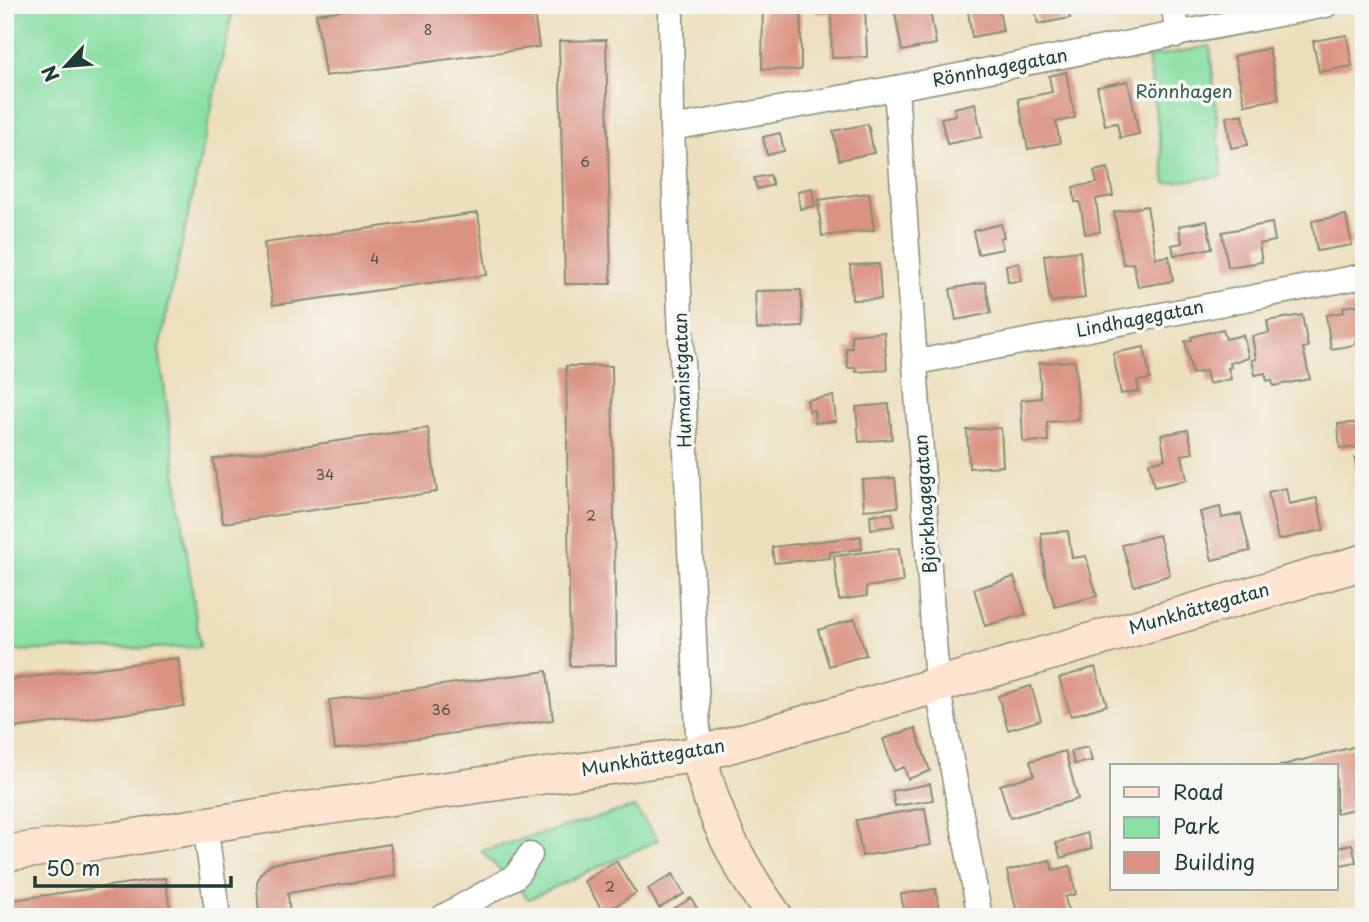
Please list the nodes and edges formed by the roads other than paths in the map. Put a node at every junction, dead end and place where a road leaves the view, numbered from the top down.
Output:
1 (671, 5) edge
2 (1174, 5) edge
3 (1326, 5) edge
4 (1177, 35) junction
5 (896, 88) junction
6 (672, 128) junction
7 (1364, 276) edge
8 (917, 362) junction
9 (1364, 562) edge
10 (937, 684) junction
11 (699, 754) junction
12 (205, 825) junction
13 (5, 853) edge
14 (530, 855) dead end
15 (218, 917) edge
16 (443, 917) edge
17 (775, 917) edge
18 (980, 917) edge

1 - 6 street, Humanistgatan
2 - 4 street
3 - 4 street, Rönnhagegatan
4 - 5 street, Rönnhagegatan
5 - 6 street, Rönnhagegatan
5 - 8 street, Björkhagegatan
6 - 11 street, Humanistgatan
7 - 8 street, Lindhagegatan
8 - 10 street, Björkhagegatan
9 - 10 main road, Munkhättegatan
10 - 11 main road, Munkhättegatan
10 - 18 street, Björkhagegatan
11 - 12 main road, Munkhättegatan
11 - 17 main road
12 - 13 main road, Munkhättegatan
12 - 15 street
14 - 16 street

